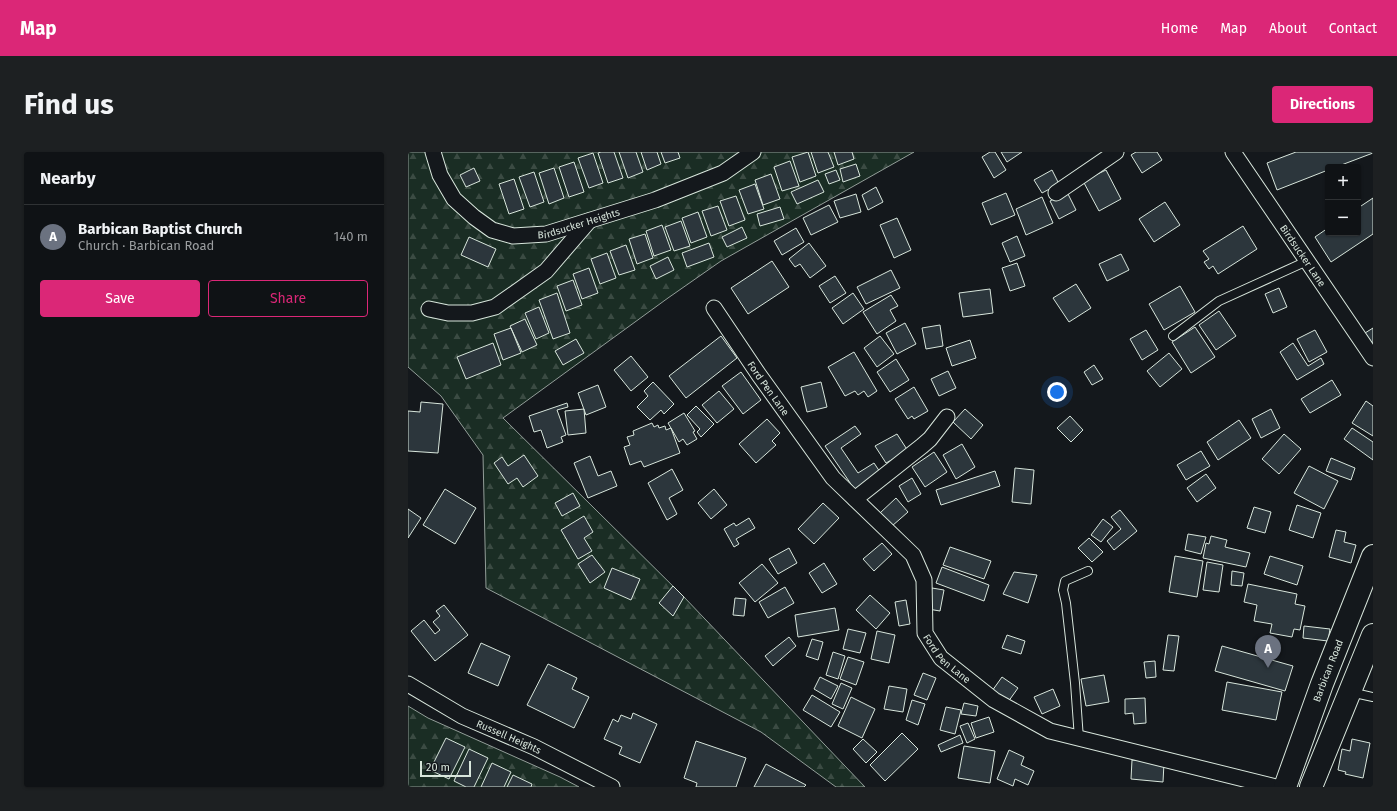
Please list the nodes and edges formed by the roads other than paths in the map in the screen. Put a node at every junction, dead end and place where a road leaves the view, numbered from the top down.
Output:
1 (433, 152) edge
2 (753, 152) edge
3 (1116, 152) edge
4 (1234, 152) edge
5 (1056, 193) dead end
6 (590, 220) junction
7 (1307, 261) junction
8 (714, 308) dead end
9 (429, 309) dead end
10 (1173, 336) dead end
11 (1373, 358) edge
12 (947, 417) dead end
13 (855, 499) junction
14 (1373, 556) edge
15 (1088, 571) dead end
16 (1373, 635) edge
17 (408, 684) edge
18 (1350, 692) junction
19 (1373, 697) edge
20 (1079, 739) junction
21 (591, 782) edge
22 (612, 787) edge
23 (1276, 787) edge
24 (1285, 787) edge
25 (1311, 787) edge

1 - 6 street, Birdsucker Heights
2 - 6 street, Birdsucker Heights
3 - 5 street
4 - 7 street, Birdsucker Lane
6 - 9 street
7 - 10 lane
7 - 11 street, Birdsucker Lane
8 - 13 street, Ford Pen Lane
12 - 13 street
13 - 20 street, Ford Pen Lane
14 - 24 main road, Barbican Road
15 - 20 lane
16 - 18 main road
17 - 21 street, Russell Heights
18 - 19 lane
18 - 25 main road
20 - 23 street, Ford Pen Lane
21 - 22 street, Russell Heights

